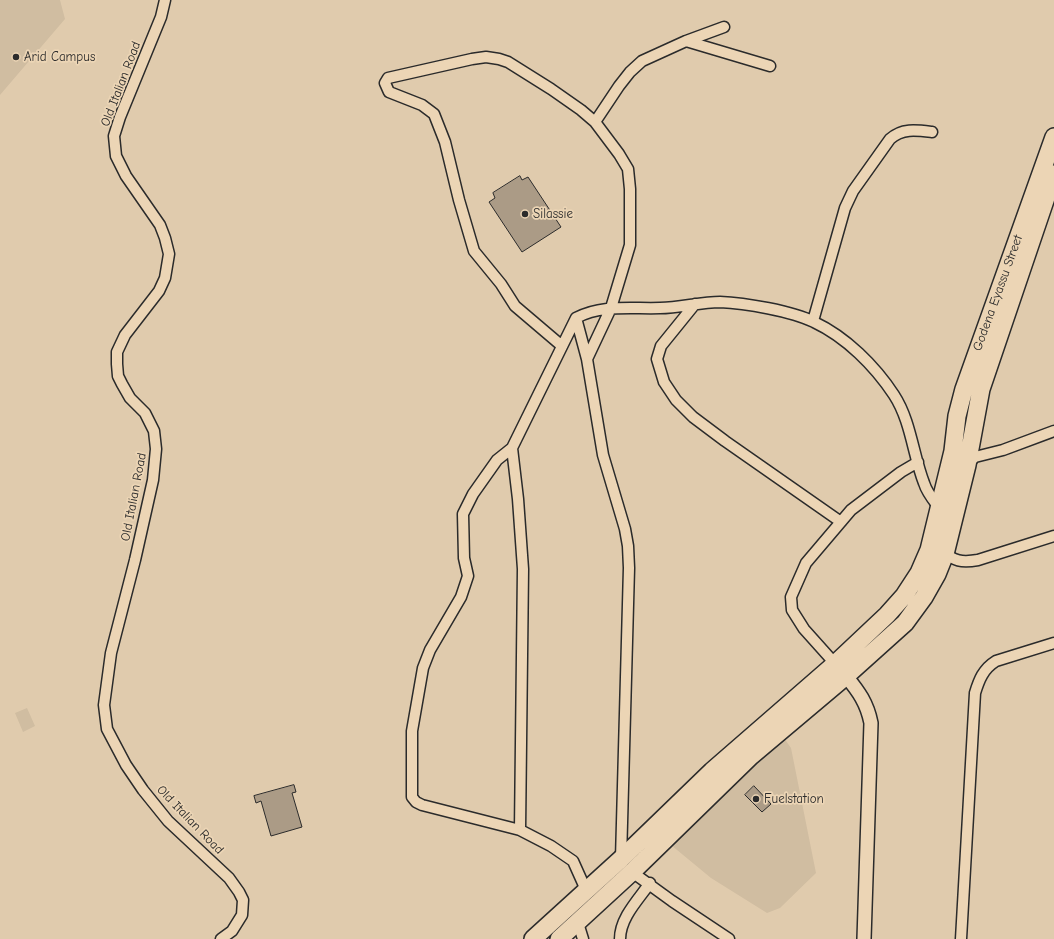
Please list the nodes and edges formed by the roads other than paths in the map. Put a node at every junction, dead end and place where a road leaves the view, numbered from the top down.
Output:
1 (165, 0) edge
2 (724, 27) dead end
3 (686, 42) junction
4 (770, 66) dead end
5 (596, 122) junction
6 (932, 132) dead end
7 (1054, 137) edge
8 (1054, 174) edge
9 (695, 304) junction
10 (611, 308) junction
11 (576, 318) junction
12 (813, 321) junction
13 (562, 346) junction
14 (586, 359) junction
15 (1054, 431) edge
16 (512, 448) junction
17 (918, 462) junction
18 (967, 465) junction
19 (940, 509) junction
20 (841, 522) junction
21 (1054, 536) edge
22 (931, 544) junction
23 (945, 554) junction
24 (1054, 643) edge
25 (840, 670) junction
26 (520, 830) junction
27 (627, 866) junction
28 (650, 884) junction
29 (586, 890) junction
30 (578, 923) junction
31 (221, 939) edge
32 (533, 939) edge
33 (559, 939) edge
34 (583, 939) edge
35 (620, 939) edge
36 (729, 939) edge
37 (864, 939) edge
38 (961, 939) edge

1 - 31 street, Old Italian Road
2 - 3 street
3 - 4 street
3 - 5 street
5 - 10 street
5 - 13 street
6 - 12 street
7 - 19 main road, Godena Eyassu Street
8 - 18 main road, Godena Eyassu Street
9 - 10 street
9 - 12 street
9 - 20 street
10 - 11 street
10 - 14 street
11 - 13 street
11 - 14 street
12 - 17 street
13 - 16 street
14 - 27 street
15 - 18 street
16 - 26 street
16 - 26 street
17 - 19 street
17 - 20 street
18 - 23 main road, Godena Eyassu Street
19 - 22 main road, Godena Eyassu Street
20 - 25 street
21 - 23 street
22 - 23 street
22 - 25 main road, Godena Eyassu Street
23 - 25 main road, Godena Eyassu Street
24 - 38 street
25 - 27 main road
25 - 37 street
26 - 29 street
27 - 28 street
27 - 29 main road
27 - 30 main road
28 - 35 street
28 - 36 street
29 - 32 main road
30 - 33 main road
30 - 34 street

